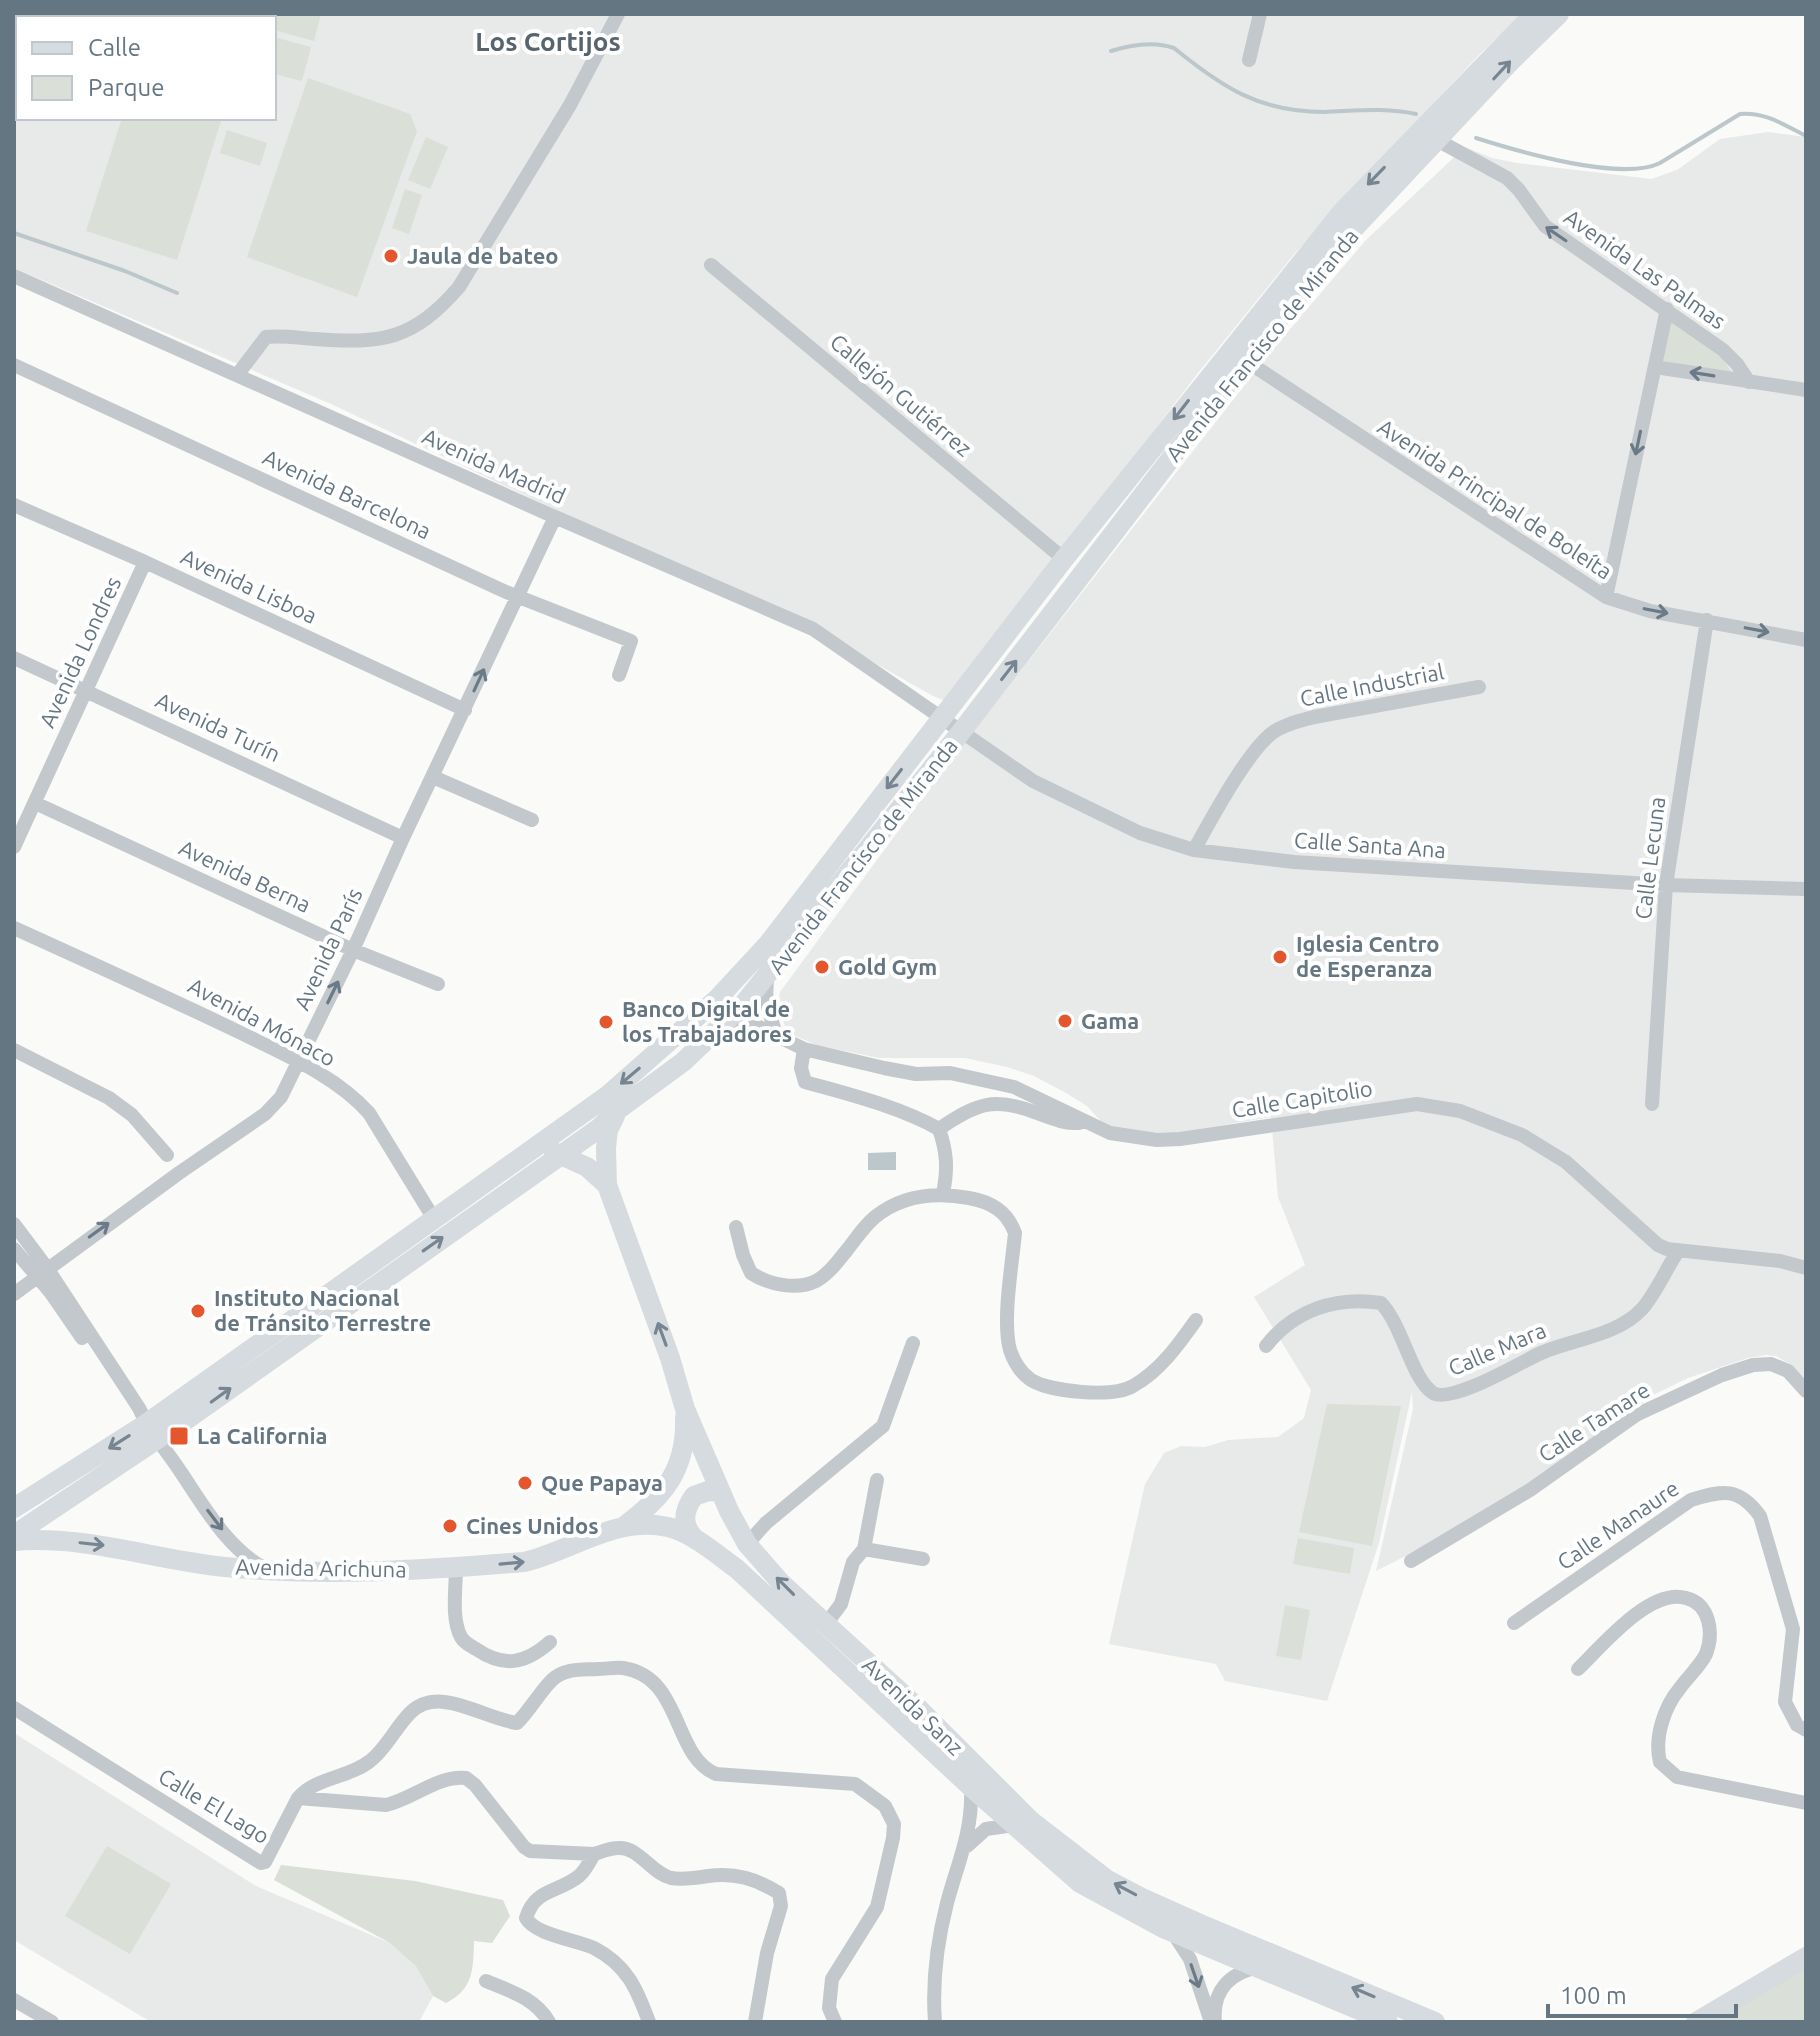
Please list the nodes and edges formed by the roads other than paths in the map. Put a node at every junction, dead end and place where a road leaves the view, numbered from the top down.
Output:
1 (618, 14) edge
2 (1260, 14) edge
3 (1534, 14) edge
4 (1559, 14) edge
5 (1249, 60) dead end
6 (1437, 140) junction
7 (711, 265) dead end
8 (14, 276) edge
9 (1667, 309) junction
10 (1238, 356) junction
11 (14, 365) edge
12 (1655, 367) junction
13 (238, 374) junction
14 (1749, 382) junction
15 (1806, 390) edge
16 (14, 505) edge
17 (555, 517) junction
18 (1064, 559) junction
19 (145, 562) junction
20 (518, 597) junction
21 (1606, 597) junction
22 (1707, 620) junction
23 (1806, 640) edge
24 (14, 658) edge
25 (619, 675) dead end
26 (1479, 687) dead end
27 (86, 690) junction
28 (465, 710) junction
29 (943, 718) junction
30 (961, 732) junction
31 (433, 777) junction
32 (35, 803) junction
33 (532, 820) dead end
34 (403, 838) junction
35 (14, 847) edge
36 (1194, 850) junction
37 (1666, 885) junction
38 (1806, 889) edge
39 (14, 928) edge
40 (353, 950) junction
41 (767, 977) junction
42 (438, 984) dead end
43 (720, 1026) junction
44 (776, 1035) junction
45 (804, 1049) junction
46 (14, 1050) edge
47 (299, 1062) junction
48 (1652, 1104) dead end
49 (619, 1109) junction
50 (1086, 1123) junction
51 (939, 1129) junction
52 (562, 1154) junction
53 (167, 1155) dead end
54 (524, 1156) junction
55 (607, 1185) junction
56 (943, 1193) junction
57 (434, 1219) junction
58 (14, 1224) edge
59 (736, 1227) dead end
60 (14, 1249) edge
61 (1678, 1251) junction
62 (1806, 1268) edge
63 (41, 1272) junction
64 (14, 1294) edge
65 (1196, 1320) dead end
66 (913, 1343) dead end
67 (1266, 1346) dead end
68 (1806, 1391) edge
69 (685, 1409) junction
70 (152, 1432) junction
71 (877, 1480) dead end
72 (721, 1492) junction
73 (14, 1508) edge
74 (623, 1527) junction
75 (14, 1538) edge
76 (696, 1540) junction
77 (747, 1544) junction
78 (864, 1549) junction
79 (923, 1559) dead end
80 (1411, 1561) dead end
81 (456, 1568) junction
82 (266, 1569) junction
83 (1514, 1623) dead end
84 (826, 1624) junction
85 (550, 1642) dead end
86 (1578, 1669) dead end
87 (14, 1708) edge
88 (1806, 1730) edge
89 (971, 1787) junction
90 (298, 1798) junction
91 (1806, 1803) edge
92 (1014, 1825) junction
93 (964, 1850) junction
94 (594, 1854) junction
95 (1173, 1933) junction
96 (1804, 1957) edge
97 (1259, 1967) junction
98 (486, 1981) dead end
99 (14, 2000) edge
100 (52, 2022) edge
101 (549, 2022) edge
102 (649, 2022) edge
103 (755, 2022) edge
104 (835, 2022) edge
105 (935, 2022) edge
106 (1213, 2022) edge
107 (1388, 2022) edge
108 (1435, 2022) edge
109 (1696, 2022) edge

1 - 13 street
2 - 5 street
3 -> 10 main road, Avenida Francisco de Miranda
6 -> 4 main road, Avenida Francisco de Miranda
9 -> 6 street, Avenida Las Palmas
6 - 10 main road, Avenida Francisco de Miranda
7 - 18 street, Callejón Gutiérrez
8 - 13 street, Avenida Madrid
9 - 12 street
9 - 14 street, Avenida Las Palmas
10 -> 18 main road, Avenida Francisco de Miranda
10 - 21 street, Avenida Principal de Boleíta
30 -> 10 main road, Avenida Francisco de Miranda
11 - 20 street, Avenida Barcelona
14 -> 12 street
12 -> 21 street
13 - 17 street, Avenida Madrid
14 - 15 street
16 - 19 street, Avenida Lisboa
17 - 20 street, Avenida París
17 - 29 street, Avenida Madrid
18 - 29 main road, Avenida Francisco de Miranda
19 - 27 street, Avenida Londres
19 - 28 street, Avenida Lisboa
20 - 25 street, Avenida Barcelona
28 -> 20 street, Avenida París
21 -> 22 street, Avenida Principal de Boleíta
22 -> 23 street, Avenida Principal de Boleíta
22 - 37 street, Calle Lecuna
24 - 27 street, Avenida Turín
26 - 36 street, Calle Industrial
27 - 32 street, Avenida Londres
27 - 34 street, Avenida Turín
28 - 31 street, Avenida París
29 - 30 street, Avenida Madrid
29 -> 54 main road, Avenida Francisco de Miranda
30 - 36 street, Calle Santa Ana
30 - 41 main road, Avenida Francisco de Miranda
31 - 33 street
31 - 34 street, Avenida París
32 - 35 street, Avenida Londres
32 - 40 street, Avenida Berna
34 - 40 street, Avenida París
36 - 37 street, Calle Santa Ana
37 - 38 street, Calle Santa Ana
37 - 48 street, Calle Lecuna
39 - 47 street, Avenida Mónaco
40 - 42 street, Avenida Berna
47 -> 40 street, Avenida París
41 - 43 main road, Avenida Francisco de Miranda
41 - 44 street
43 - 44 street, Calle Capitolio
43 - 49 main road, Avenida Francisco de Miranda
44 - 45 street, Calle Capitolio
45 - 50 street, Calle Capitolio
45 - 51 street
46 - 53 street
47 - 57 street, Avenida Mónaco
63 -> 47 street, Avenida París
49 - 52 main road, Avenida Francisco de Miranda
49 - 55 main road
50 - 51 street
50 - 61 street, Calle Capitolio
51 - 56 street
52 - 54 main road
52 - 55 main road
70 -> 52 main road, Avenida Francisco de Miranda
54 - 57 main road, Avenida Francisco de Miranda
69 -> 55 main road, Avenida Sanz
56 - 59 street
56 - 65 street
57 - 70 main road, Avenida Francisco de Miranda
58 - 63 street
60 - 63 street
61 - 62 street, Calle Capitolio
61 - 67 street, Calle Mara
63 - 64 street, Avenida París
63 - 70 street
66 - 77 street
68 - 80 street, Calle Tamare
69 - 72 main road, Avenida Sanz
69 - 74 main road
70 -> 73 main road, Avenida Francisco de Miranda
70 - 75 main road, Avenida Francisco de Miranda
70 -> 82 street
71 - 78 street
72 - 76 main road
72 - 77 main road, Avenida Sanz
74 - 76 main road, Avenida Sanz
81 -> 74 main road, Avenida Arichuna
75 -> 82 main road, Avenida Arichuna
76 - 89 main road, Avenida Sanz
84 -> 77 main road, Avenida Sanz
78 - 79 street
78 - 84 street
81 - 82 main road, Avenida Arichuna
81 - 85 street
83 - 88 street, Calle Manaure
108 -> 84 main road, Avenida Sanz
86 - 91 street
87 - 90 street, Calle El Lago
89 - 92 main road, Avenida Sanz
89 - 93 street
90 - 94 street
90 - 104 street
92 - 93 street
92 - 95 main road, Avenida Sanz
93 - 105 street
94 - 102 street
94 - 103 street
95 - 97 main road, Avenida Sanz
95 -> 106 street
96 - 109 main road
97 - 106 street
97 - 107 main road, Avenida Sanz
98 - 101 street
99 - 100 street

